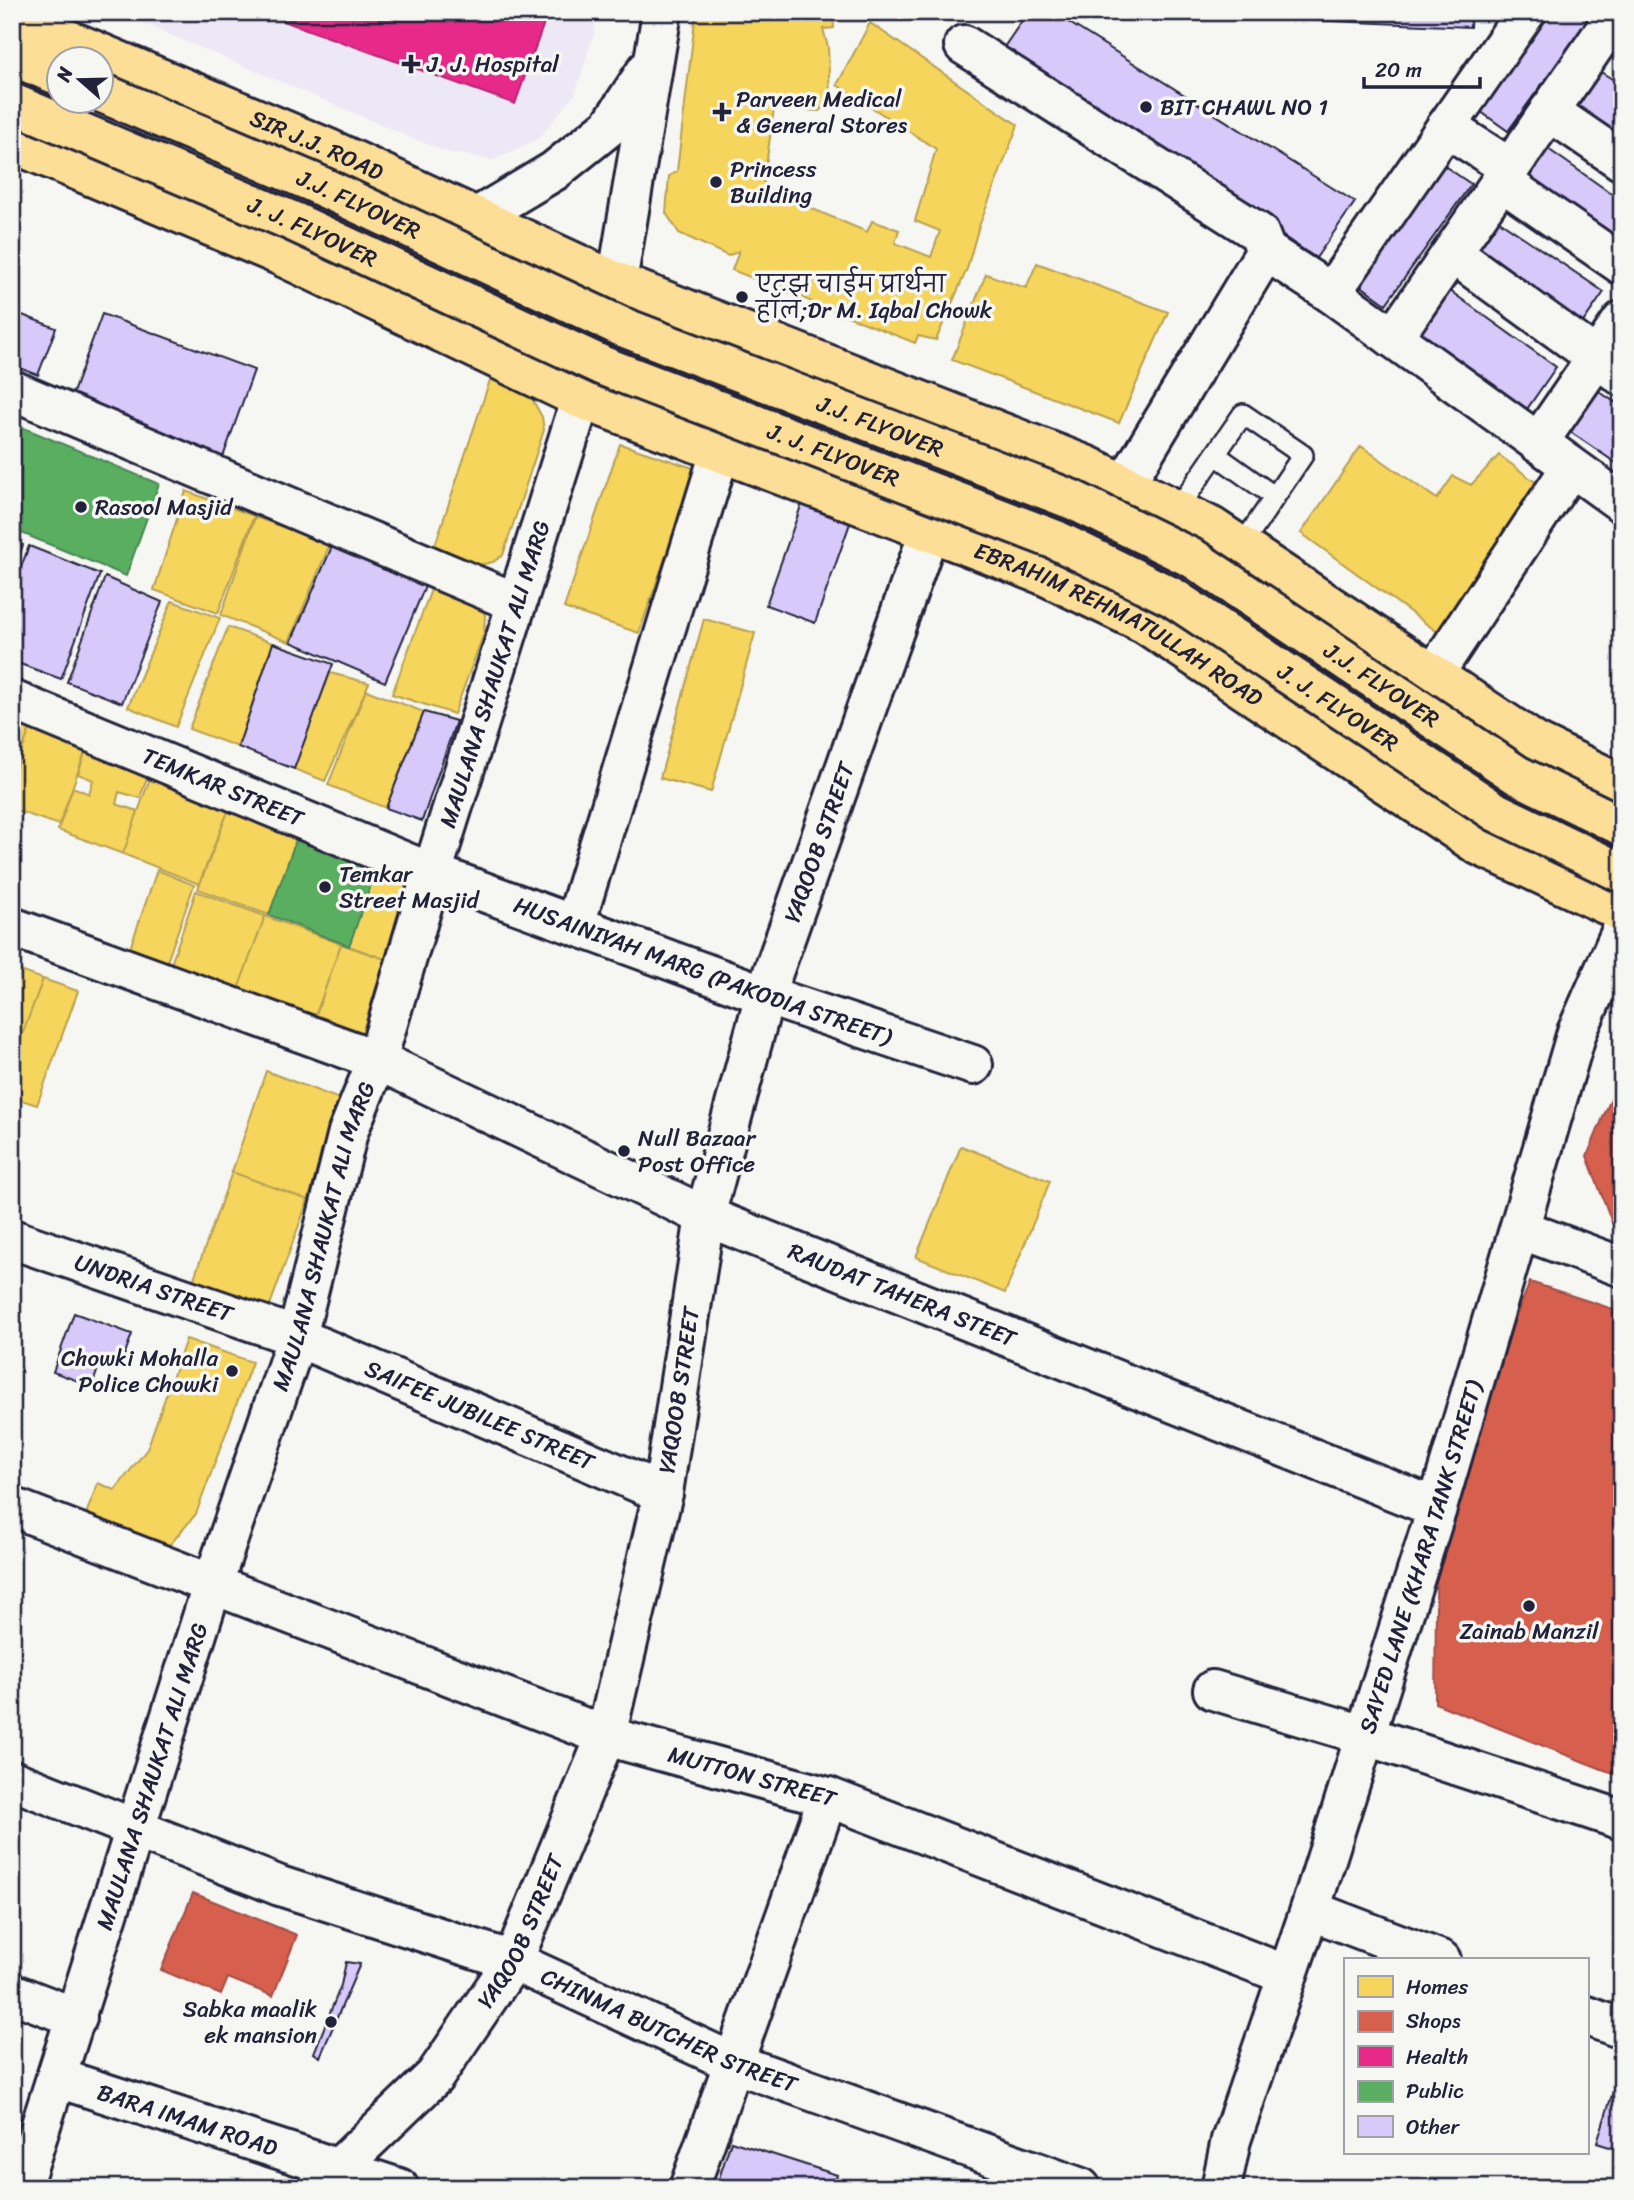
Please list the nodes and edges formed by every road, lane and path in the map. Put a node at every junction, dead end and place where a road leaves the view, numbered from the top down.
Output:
1 (662, 12) edge
2 (1526, 12) edge
3 (1608, 12) edge
4 (12, 16) edge
5 (964, 45) dead end
6 (12, 57) edge
7 (654, 60) junction
8 (46, 70) edge
9 (116, 99) edge
10 (12, 103) edge
11 (1549, 111) junction
12 (1446, 127) junction
13 (12, 143) edge
14 (1622, 161) edge
15 (1505, 175) junction
16 (477, 217) junction
17 (1266, 251) junction
18 (1452, 253) junction
19 (1622, 265) edge
20 (617, 282) junction
21 (1331, 293) junction
22 (1622, 321) edge
23 (1393, 338) junction
24 (1610, 367) edge
25 (12, 390) edge
26 (581, 399) junction
27 (1538, 443) junction
28 (720, 452) junction
29 (1216, 455) junction
30 (1571, 467) junction
31 (1125, 484) junction
32 (1275, 497) junction
33 (1622, 503) edge
34 (1177, 510) junction
35 (929, 532) junction
36 (1241, 547) junction
37 (517, 603) junction
38 (1434, 674) junction
39 (12, 700) edge
40 (1622, 784) edge
41 (1622, 826) edge
42 (432, 873) junction
43 (1622, 873) edge
44 (1622, 912) edge
45 (575, 924) junction
46 (12, 927) edge
47 (1622, 930) edge
48 (765, 995) junction
49 (377, 1060) junction
50 (973, 1065) dead end
51 (705, 1216) junction
52 (1520, 1229) junction
53 (12, 1239) edge
54 (1622, 1267) edge
55 (297, 1337) junction
56 (663, 1493) junction
57 (12, 1507) edge
58 (1437, 1508) junction
59 (213, 1583) junction
60 (1213, 1690) dead end
61 (1364, 1735) junction
62 (606, 1736) junction
63 (12, 1780) edge
64 (828, 1797) junction
65 (1622, 1820) edge
66 (138, 1828) junction
67 (1310, 1910) junction
68 (1436, 1958) edge
69 (513, 1961) junction
70 (1287, 1975) junction
71 (12, 1993) edge
72 (1588, 2016) edge
73 (77, 2018) junction
74 (1622, 2029) edge
75 (734, 2063) junction
76 (58, 2078) junction
77 (327, 2178) edge
78 (1230, 2185) edge
79 (21, 2188) edge
80 (399, 2188) edge
81 (690, 2188) edge
82 (1081, 2188) edge

1 - 7 street, MAULANA SHAUKAT ALI MARG
2 - 12 street
3 - 11 street
4 - 16 main road, SIR J.J. ROAD
5 - 17 street
6 - 8 main road
7 - 16 street
7 - 20 street, MAULANA SHAUKAT ALI MARG
9 - 41 main road, J.J. FLYOVER, bridge
10 - 43 main road, J. J. FLYOVER, bridge
11 - 14 street
11 - 15 street
12 - 15 street
12 - 21 street
13 - 26 main road
15 - 18 street
15 - 19 street
16 - 20 main road, SIR J.J. ROAD
17 - 21 street
17 - 31 street
18 - 23 street
18 - 24 street
20 - 26 street, MAULANA SHAUKAT ALI MARG
20 - 31 main road
21 - 23 street
22 - 24 street
23 - 27 street
24 - 27 street
25 - 37 street
26 - 28 main road, EBRAHIM REHMATULLAH ROAD
26 - 37 street, MAULANA SHAUKAT ALI MARG
27 - 30 street
28 - 35 main road, EBRAHIM REHMATULLAH ROAD
28 - 45 street
29 - 32 lane
29 - 32 lane
29 - 34 lane
30 - 33 street
30 - 38 street
31 - 34 main road
32 - 36 lane
34 - 36 main road
35 - 44 main road, EBRAHIM REHMATULLAH ROAD
35 - 48 street, YAQOOB STREET
36 - 38 main road
37 - 42 street, MAULANA SHAUKAT ALI MARG
38 - 40 main road
39 - 42 street, TEMKAR STREET
42 - 45 street, HUSAINIYAH MARG (PAKODIA STREET)
42 - 49 street, MAULANA SHAUKAT ALI MARG
45 - 48 street, HUSAINIYAH MARG (PAKODIA STREET)
46 - 49 street, RAUDAT TAHERA STEET
47 - 52 street, SAYED LANE (KHARA TANK STREET)
48 - 50 street, HUSAINIYAH MARG (PAKODIA STREET)
48 - 51 street, YAQOOB STREET
49 - 51 street, RAUDAT TAHERA STEET
49 - 55 street, MAULANA SHAUKAT ALI MARG
51 - 56 street, YAQOOB STREET
51 - 58 street, RAUDAT TAHERA STEET
52 - 54 street
52 - 58 street, SAYED LANE (KHARA TANK STREET)
53 - 55 street, UNDRIA STREET
55 - 56 street, SAIFEE JUBILEE STREET
55 - 59 street, MAULANA SHAUKAT ALI MARG
56 - 62 street, YAQOOB STREET
57 - 59 street, MUTTON STREET
58 - 61 street, SAYED LANE (KHARA TANK STREET)
59 - 62 street, MUTTON STREET
59 - 66 street, MAULANA SHAUKAT ALI MARG
60 - 61 street
61 - 65 street
61 - 67 street, SAYED LANE (KHARA TANK STREET)
62 - 64 street, MUTTON STREET
62 - 69 street, YAQOOB STREET
63 - 66 street, CHINMA BUTCHER STREET
64 - 70 street, MUTTON STREET
64 - 75 street
66 - 69 street, CHINMA BUTCHER STREET
66 - 73 street, MAULANA SHAUKAT ALI MARG
67 - 68 street
67 - 70 street, SAYED LANE (KHARA TANK STREET)
69 - 75 street, CHINMA BUTCHER STREET
69 - 77 street, YAQOOB STREET
70 - 78 street, SAYED LANE (KHARA TANK STREET)
71 - 73 street
72 - 74 street
73 - 76 street, MAULANA SHAUKAT ALI MARG
75 - 81 street
75 - 82 street, CHINMA BUTCHER STREET
76 - 77 street, BARA IMAM ROAD
76 - 79 street, MAULANA SHAUKAT ALI MARG
77 - 80 street, BARA IMAM ROAD

